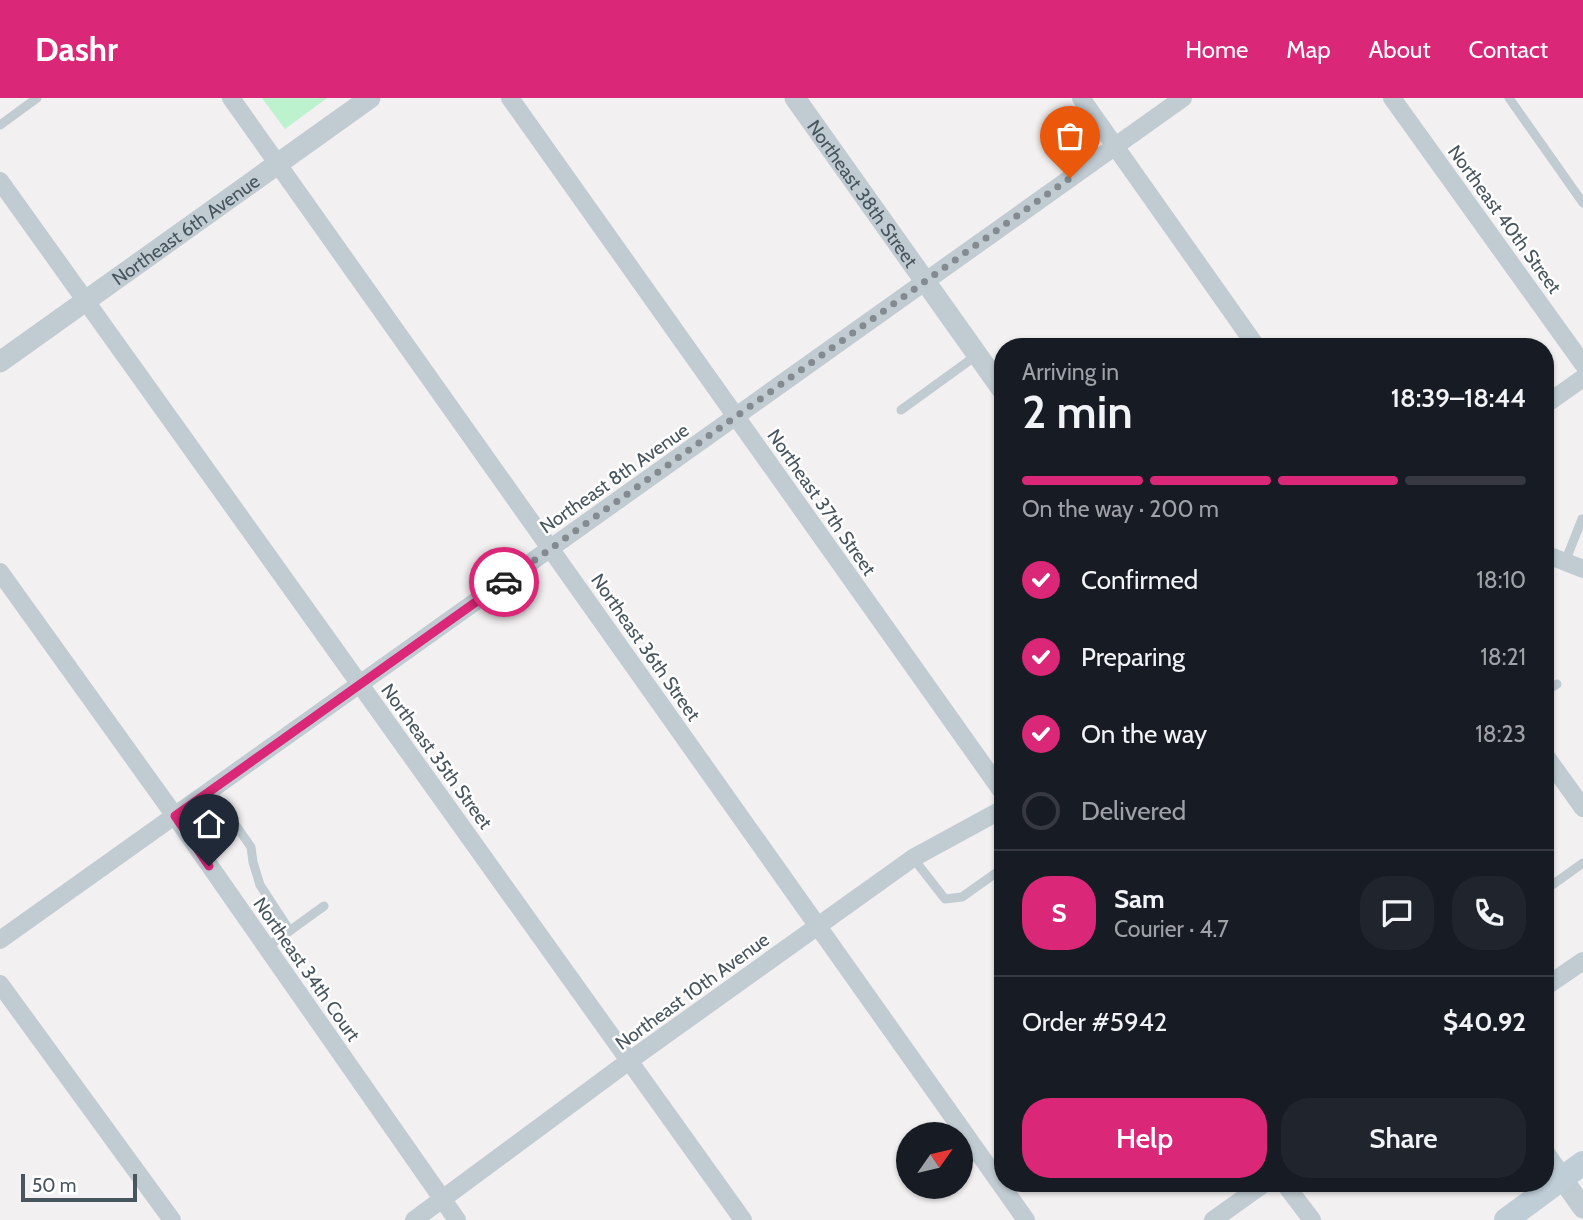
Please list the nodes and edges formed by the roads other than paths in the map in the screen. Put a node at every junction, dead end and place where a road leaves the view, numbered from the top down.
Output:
1 (37, 98) edge
2 (231, 98) edge
3 (370, 98) edge
4 (510, 98) edge
5 (795, 98) edge
6 (1081, 98) edge
7 (1183, 98) edge
8 (1392, 98) edge
9 (1509, 98) edge
10 (0, 125) edge
11 (1115, 146) junction
12 (278, 164) junction
13 (0, 181) edge
14 (1583, 203) edge
15 (924, 280) junction
16 (86, 301) junction
17 (1250, 338) edge
18 (977, 355) junction
19 (0, 362) edge
20 (1583, 364) edge
21 (1583, 378) edge
22 (994, 379) edge
23 (1554, 399) edge
24 (901, 410) dead end
25 (736, 416) junction
26 (1582, 519) edge
27 (550, 548) junction
28 (1554, 558) edge
29 (1565, 562) junction
30 (1583, 569) edge
31 (0, 572) edge
32 (360, 684) junction
33 (1557, 684) dead end
34 (1554, 686) edge
35 (1554, 768) edge
36 (994, 780) edge
37 (211, 790) junction
38 (1583, 808) edge
39 (994, 814) edge
40 (175, 816) junction
41 (914, 858) junction
42 (1583, 863) edge
43 (994, 874) edge
44 (1554, 884) edge
45 (324, 906) dead end
46 (818, 926) junction
47 (290, 931) junction
48 (0, 940) edge
49 (266, 948) junction
50 (1583, 961) edge
51 (1554, 981) edge
52 (0, 984) edge
53 (629, 1061) junction
54 (1583, 1163) edge
55 (1554, 1167) edge
56 (994, 1175) edge
57 (1563, 1180) junction
58 (1554, 1186) edge
59 (1006, 1192) edge
60 (1252, 1192) edge
61 (1291, 1192) edge
62 (1546, 1192) edge
63 (443, 1200) junction
64 (1583, 1208) edge
65 (172, 1220) edge
66 (414, 1220) edge
67 (457, 1220) edge
68 (743, 1220) edge
69 (1026, 1220) edge
70 (1213, 1220) edge
71 (1312, 1220) edge
72 (1506, 1220) edge

1 - 10 lane
2 - 12 street, Northeast 36th Street
3 - 12 street, Northeast 6th Avenue
4 - 25 street, Northeast 37th Street
5 - 15 street, Northeast 38th Street
6 - 11 street
7 - 11 street, Northeast 8th Avenue
8 - 20 street, Northeast 40th Street
9 - 14 lane
11 - 15 street, Northeast 8th Avenue
11 - 17 street
12 - 16 street, Northeast 6th Avenue
12 - 27 street, Northeast 36th Street
13 - 16 street, Northeast 35th Street
15 - 18 street, Northeast 38th Street
15 - 25 street, Northeast 8th Avenue
16 - 19 street, Northeast 6th Avenue
16 - 32 street, Northeast 35th Street
18 - 22 street, Northeast 38th Street
18 - 24 lane
21 - 23 street
25 - 27 street, Northeast 8th Avenue
25 - 36 street, Northeast 37th Street
26 - 29 lane
27 - 32 street, Northeast 8th Avenue
27 - 46 street, Northeast 36th Street
28 - 29 street
29 - 30 street
31 - 40 street, Northeast 34th Court
32 - 37 street, Northeast 8th Avenue
32 - 53 street, Northeast 35th Street
33 - 34 lane
35 - 38 street
37 - 40 street, Northeast 8th Avenue
37 - 47 lane
39 - 41 street, Northeast 10th Avenue
40 - 48 street, Northeast 8th Avenue
40 - 49 street, Northeast 34th Court
41 - 43 lane
41 - 46 street, Northeast 10th Avenue
42 - 44 lane
45 - 47 lane
46 - 53 street, Northeast 10th Avenue
46 - 56 street, Northeast 36th Street
47 - 49 lane
49 - 63 street, Northeast 34th Court
50 - 51 street
52 - 65 street
53 - 63 street, Northeast 10th Avenue
53 - 68 street, Northeast 35th Street
54 - 57 main road
55 - 57 street
57 - 58 main road
57 - 64 street
59 - 69 street, Northeast 36th Street
60 - 70 street
61 - 71 street
62 - 72 main road
63 - 66 street, Northeast 10th Avenue
63 - 67 street, Northeast 34th Court

